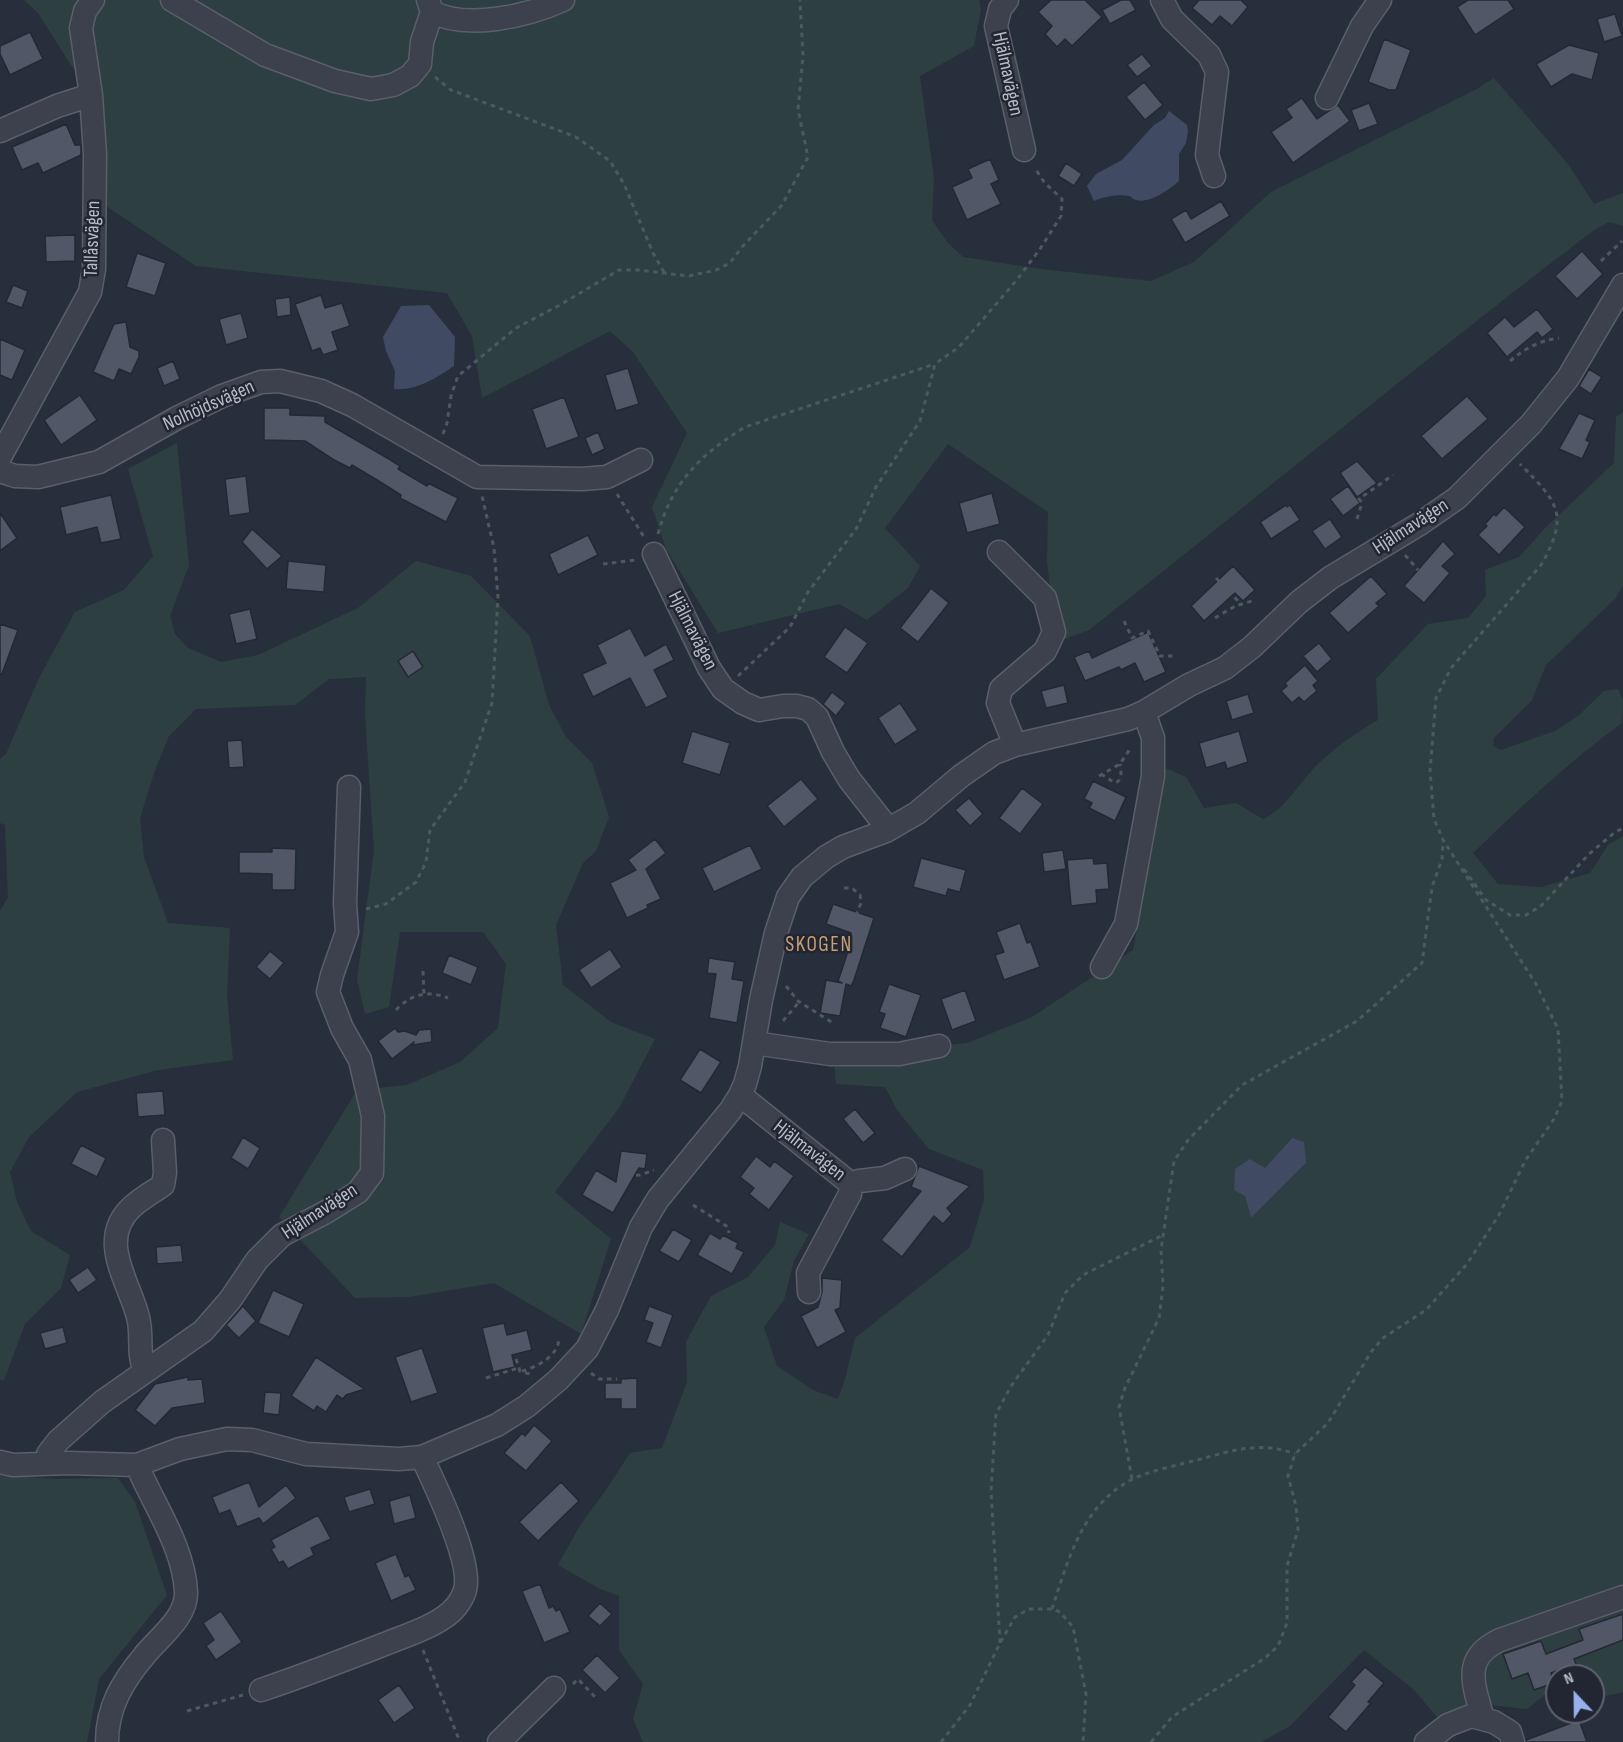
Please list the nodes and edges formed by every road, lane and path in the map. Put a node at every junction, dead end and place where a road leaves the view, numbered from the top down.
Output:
1 (93, 0) edge
2 (172, 0) edge
3 (564, 0) edge
4 (800, 0) edge
5 (1007, 0) edge
6 (1380, 0) edge
7 (1165, 2) edge
8 (430, 6) edge
9 (420, 64) junction
10 (91, 95) junction
11 (1327, 98) dead end
12 (0, 131) edge
13 (1023, 150) joint
14 (1214, 177) dead end
15 (1622, 241) edge
16 (1600, 261) dead end
17 (665, 274) junction
18 (1623, 285) edge
19 (1559, 338) dead end
20 (1510, 361) dead end
21 (935, 364) junction
22 (1506, 450) junction
23 (435, 453) junction
24 (0, 457) edge
25 (641, 460) dead end
26 (0, 471) edge
27 (1393, 475) dead end
28 (477, 477) junction
29 (607, 477) junction
30 (1356, 519) dead end
31 (999, 552) dead end
32 (654, 554) junction
33 (603, 564) dead end
34 (1216, 578) dead end
35 (1251, 601) dead end
36 (1240, 603) junction
37 (1215, 618) dead end
38 (1124, 621) dead end
39 (1174, 656) dead end
40 (723, 689) junction
41 (1144, 712) junction
42 (1015, 745) junction
43 (1130, 749) dead end
44 (1120, 764) junction
45 (349, 787) dead end
46 (1623, 828) edge
47 (886, 831) junction
48 (1443, 840) junction
49 (844, 888) dead end
50 (346, 908) junction
51 (857, 913) dead end
52 (770, 958) junction
53 (1102, 967) dead end
54 (423, 971) dead end
55 (424, 994) junction
56 (448, 998) dead end
57 (799, 1002) junction
58 (396, 1010) dead end
59 (783, 1021) dead end
60 (833, 1023) dead end
61 (754, 1043) junction
62 (939, 1046) dead end
63 (740, 1095) junction
64 (163, 1140) dead end
65 (657, 1169) dead end
66 (905, 1169) dead end
67 (618, 1176) dead end
68 (851, 1184) junction
69 (693, 1205) dead end
70 (729, 1233) dead end
71 (1163, 1235) junction
72 (809, 1292) dead end
73 (559, 1339) dead end
74 (145, 1371) junction
75 (589, 1371) dead end
76 (486, 1378) dead end
77 (617, 1379) dead end
78 (1295, 1454) junction
79 (422, 1457) junction
80 (0, 1462) edge
81 (48, 1463) junction
82 (138, 1465) junction
83 (1132, 1479) junction
84 (1623, 1598) edge
85 (1052, 1609) junction
86 (416, 1632) junction
87 (1000, 1642) junction
88 (554, 1688) dead end
89 (261, 1690) joint
90 (188, 1711) dead end
91 (1483, 1719) junction
92 (107, 1742) edge
93 (460, 1742) edge
94 (499, 1742) edge
95 (941, 1742) edge
96 (1083, 1742) edge
97 (1151, 1742) edge
98 (1426, 1742) edge
99 (1513, 1742) edge

1 - 10 street, Tallåsvägen
2 - 9 street
3 - 8 street
4 - 17 path
5 - 13 street, Hjälmavägen
6 - 11 street
7 - 14 street
8 - 9 street
9 - 17 path
10 - 12 street
10 - 24 street, Tallåsvägen
13 - 21 path
15 - 16 path
17 - 23 path
18 - 22 street, Hjälmavägen
19 - 20 path
21 - 32 path
21 - 40 path
22 - 41 street, Hjälmavägen
22 - 48 path
23 - 26 street, Nolhöjdsvägen
23 - 28 street, Nolhöjdsvägen
25 - 29 street
27 - 30 path
28 - 29 street
28 - 50 path
29 - 32 path
31 - 42 street
32 - 33 path
32 - 40 street, Hjälmavägen
34 - 36 path
35 - 36 path
36 - 37 path
38 - 39 path
40 - 47 street, Hjälmavägen
41 - 42 street, Hjälmavägen
41 - 53 street
42 - 47 street, Hjälmavägen
43 - 44 path
44 - 44 path
45 - 50 street, Hjälmavägen
46 - 48 path
47 - 52 street, Hjälmavägen
48 - 71 path
48 - 78 path
49 - 51 path
50 - 74 street, Hjälmavägen
52 - 57 path
52 - 61 street, Hjälmavägen
54 - 55 path
55 - 56 path
55 - 58 path
57 - 59 path
57 - 60 path
61 - 62 street
61 - 63 street, Hjälmavägen
63 - 68 street, Hjälmavägen
63 - 79 street, Hjälmavägen
64 - 74 street
65 - 67 path
66 - 68 street, Hjälmavägen
68 - 72 street, Hjälmavägen
69 - 70 path
71 - 83 path
71 - 87 path
73 - 76 path
74 - 81 street, Hjälmavägen
75 - 77 path
78 - 83 path
78 - 97 path
79 - 82 street, Hjälmavägen
79 - 86 street
80 - 81 street, Hjälmavägen
81 - 82 street, Hjälmavägen
82 - 92 street
83 - 85 path
84 - 91 street
85 - 87 path
85 - 96 path
86 - 89 street
86 - 93 path
87 - 95 path
88 - 94 street
89 - 90 path
91 - 98 street
91 - 99 street

